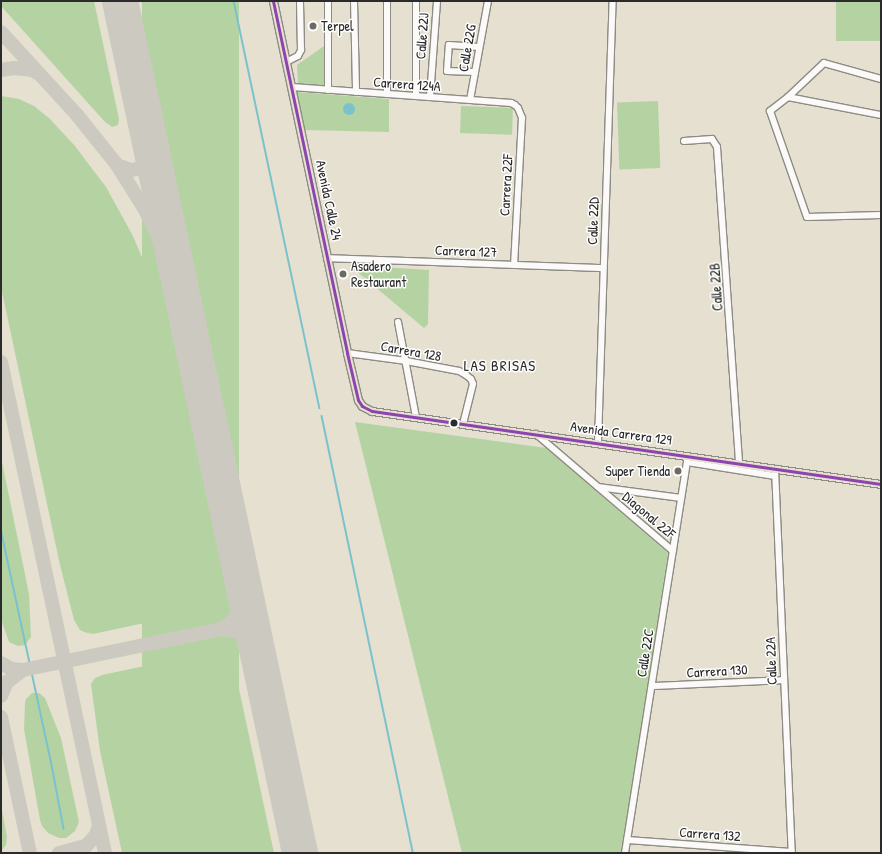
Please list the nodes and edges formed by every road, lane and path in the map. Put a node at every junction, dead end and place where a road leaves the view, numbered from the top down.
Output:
1 (273, 1) edge
2 (300, 1) edge
3 (328, 1) edge
4 (354, 1) edge
5 (387, 1) edge
6 (416, 1) edge
7 (437, 1) edge
8 (488, 1) edge
9 (613, 1) edge
10 (480, 47) junction
11 (286, 62) junction
12 (475, 72) junction
13 (881, 79) edge
14 (292, 87) junction
15 (328, 90) junction
16 (356, 92) junction
17 (387, 94) junction
18 (416, 96) junction
19 (430, 97) junction
20 (788, 97) junction
21 (470, 100) junction
22 (518, 108) joint
23 (881, 115) edge
24 (684, 141) dead end
25 (881, 215) edge
26 (328, 258) junction
27 (514, 265) junction
28 (603, 268) junction
29 (398, 322) dead end
30 (347, 353) junction
31 (406, 361) junction
32 (360, 404) joint
33 (416, 417) junction
34 (463, 424) junction
35 (536, 434) junction
36 (598, 442) junction
37 (688, 459) junction
38 (739, 464) junction
39 (775, 472) junction
40 (881, 484) edge
41 (598, 487) junction
42 (681, 498) junction
43 (673, 551) junction
44 (783, 680) junction
45 (652, 686) junction
46 (628, 840) junction
47 (792, 852) edge
48 (625, 853) edge

1 - 11 main road, Avenida Calle 24
2 - 11 street
3 - 15 street
4 - 16 street
5 - 17 street
6 - 18 street
7 - 19 street, Calle 22J
8 - 10 street, Calle 22G
9 - 28 street, Calle 22D
10 - 12 street, Calle 22G
10 - 12 street
11 - 14 main road, Avenida Calle 24
12 - 21 street, Calle 22G
13 - 20 street
14 - 15 street, Carrera 124A
14 - 26 main road, Avenida Calle 24
15 - 16 street, Carrera 124A
16 - 17 street, Carrera 124A
17 - 18 street, Carrera 124A
18 - 19 street, Carrera 124A
19 - 21 street, Carrera 124A
20 - 23 street
20 - 25 street
21 - 22 street, Carrera 124A
22 - 27 street, Carrera 22F
24 - 38 street, Calle 22B
26 - 27 street, Carrera 127
26 - 30 main road, Avenida Calle 24
27 - 28 street, Carrera 127
28 - 36 street, Calle 22D
29 - 31 street
30 - 31 street, Carrera 128
30 - 32 main road, Avenida Calle 24
31 - 33 street
31 - 34 street, Carrera 128
32 - 33 main road, Avenida Carrera 129
33 - 34 main road, Avenida Carrera 129
34 - 35 main road, Avenida Carrera 129
35 - 36 main road, Avenida Carrera 129
35 - 41 street, Diagonal 22F
36 - 37 main road, Avenida Carrera 129
37 - 38 main road, Avenida Carrera 129
37 - 39 street
37 - 42 street, Calle 22C
38 - 39 main road, Avenida Carrera 129
39 - 40 main road, Avenida Carrera 129
39 - 44 street, Calle 22A
41 - 42 street
41 - 43 street, Diagonal 22F
42 - 43 street, Calle 22C
43 - 45 street, Calle 22C
44 - 45 street, Carrera 130
44 - 47 street, Calle 22A
45 - 46 street, Calle 22C
46 - 47 street, Carrera 132
46 - 48 street, Calle 22C

